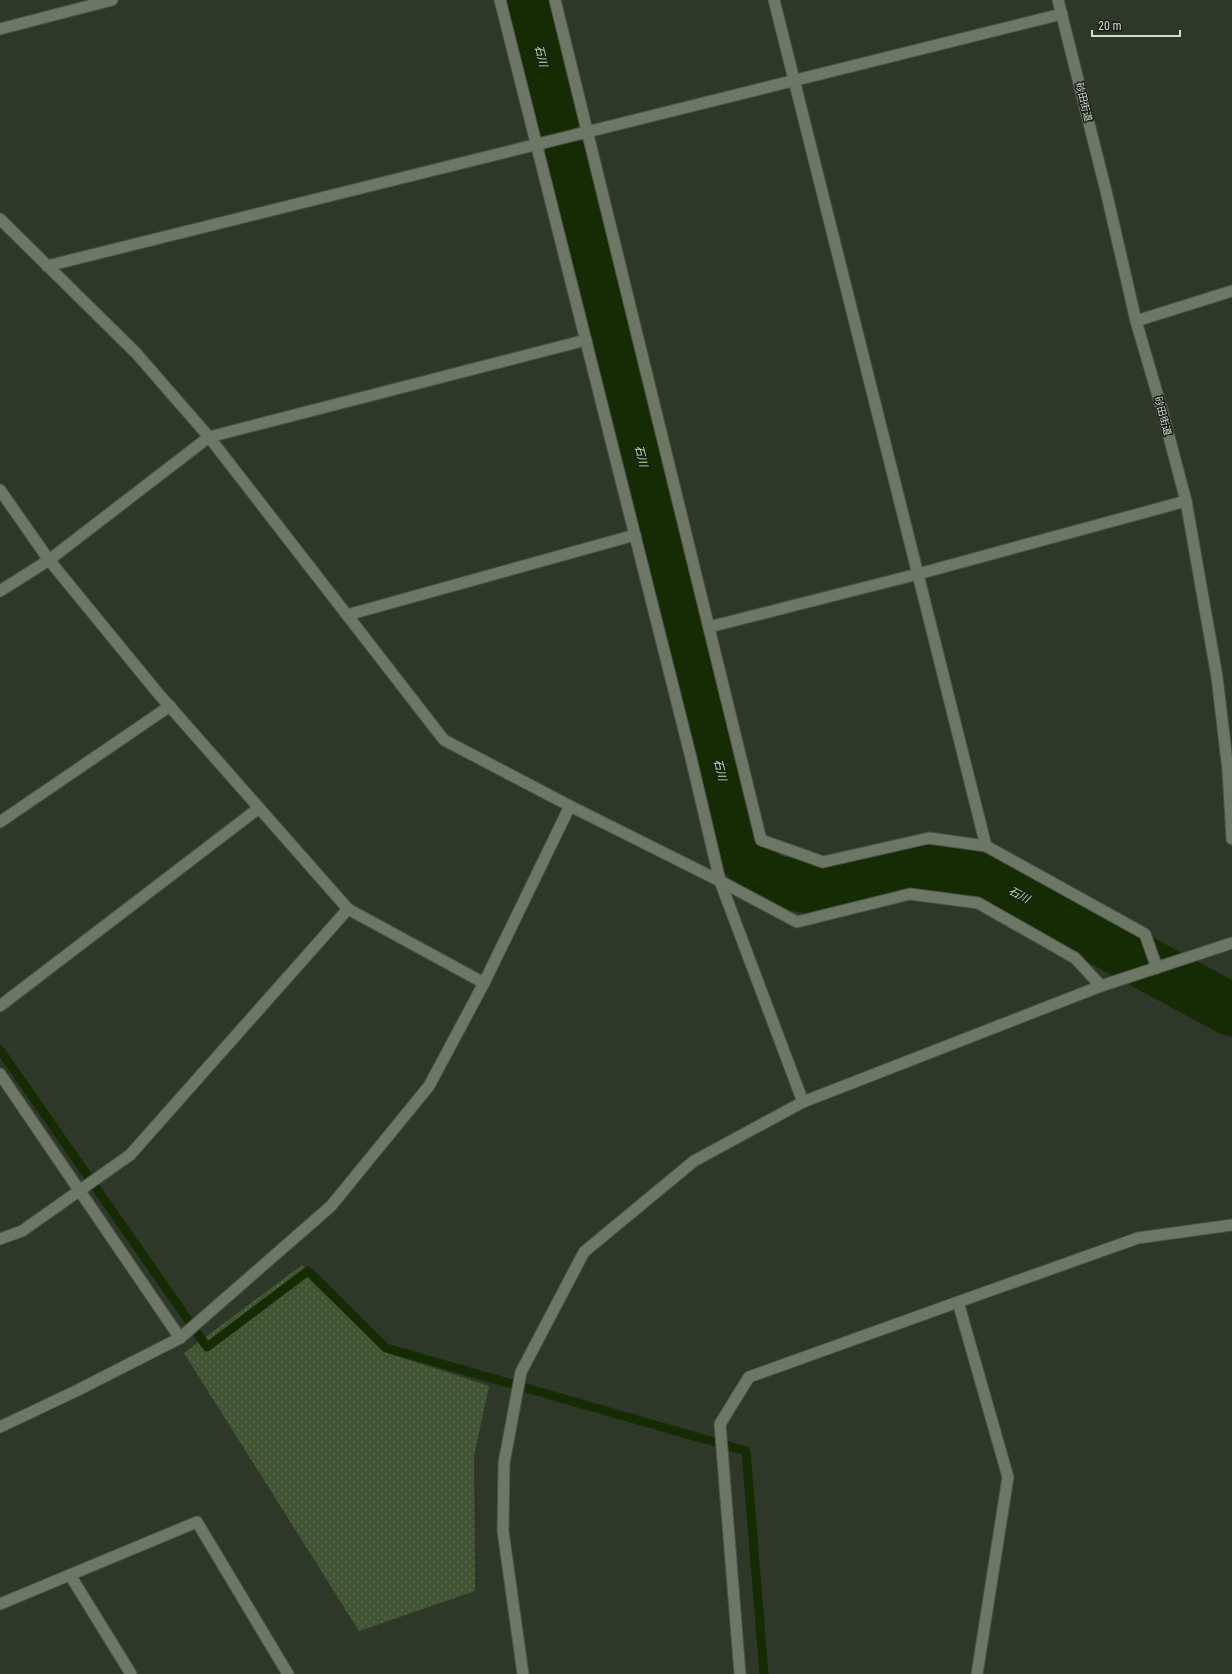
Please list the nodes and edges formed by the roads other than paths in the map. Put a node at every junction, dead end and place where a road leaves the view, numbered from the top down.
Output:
1 (110, 0) edge
2 (500, 0) edge
3 (555, 0) edge
4 (774, 0) edge
5 (1058, 0) edge
6 (1062, 14) junction
7 (0, 29) edge
8 (795, 81) junction
9 (588, 131) junction
10 (537, 144) junction
11 (0, 219) edge
12 (47, 266) junction
13 (1232, 291) edge
14 (1136, 321) junction
15 (586, 340) junction
16 (209, 437) junction
17 (0, 490) edge
18 (1186, 501) junction
19 (635, 535) junction
20 (49, 560) junction
21 (918, 574) junction
22 (0, 591) edge
23 (347, 615) junction
24 (709, 627) junction
25 (170, 706) junction
26 (570, 806) junction
27 (259, 808) junction
28 (0, 822) edge
29 (1232, 839) edge
30 (986, 846) junction
31 (720, 881) junction
32 (348, 909) junction
33 (1232, 943) edge
34 (1157, 968) junction
35 (484, 983) junction
36 (1101, 986) junction
37 (0, 1006) edge
38 (0, 1074) edge
39 (804, 1102) junction
40 (80, 1191) junction
41 (1232, 1225) edge
42 (0, 1239) edge
43 (958, 1302) junction
44 (180, 1338) junction
45 (0, 1427) edge
46 (70, 1575) junction
47 (0, 1604) edge
48 (131, 1674) edge
49 (288, 1674) edge
50 (523, 1674) edge
51 (740, 1674) edge
52 (977, 1674) edge

1 - 7 street
2 - 10 street
3 - 9 street
4 - 8 street
5 - 6 street, 砂田街道
6 - 8 street
6 - 14 street, 砂田街道
8 - 9 street
8 - 21 street
9 - 10 street
9 - 24 street
10 - 12 street
10 - 15 street
11 - 12 street
12 - 16 street
13 - 14 street
14 - 18 street, 砂田街道
15 - 16 street
15 - 19 street
16 - 20 street
16 - 23 street
17 - 20 street
18 - 21 street
18 - 29 street, 砂田街道
19 - 23 street
19 - 31 street
20 - 22 street
20 - 25 street
21 - 24 street
21 - 30 street
23 - 26 street
24 - 30 street
25 - 27 street
25 - 28 street
26 - 31 street
26 - 35 street
27 - 32 street
27 - 37 street
30 - 34 street
31 - 36 street
31 - 39 street
32 - 35 street
32 - 40 street
33 - 34 street
34 - 36 street
35 - 44 street
36 - 39 street
38 - 40 street
39 - 50 street
40 - 42 street
40 - 44 street
41 - 43 street
43 - 51 street
43 - 52 street
44 - 45 street
46 - 47 street
46 - 48 street
46 - 49 street

